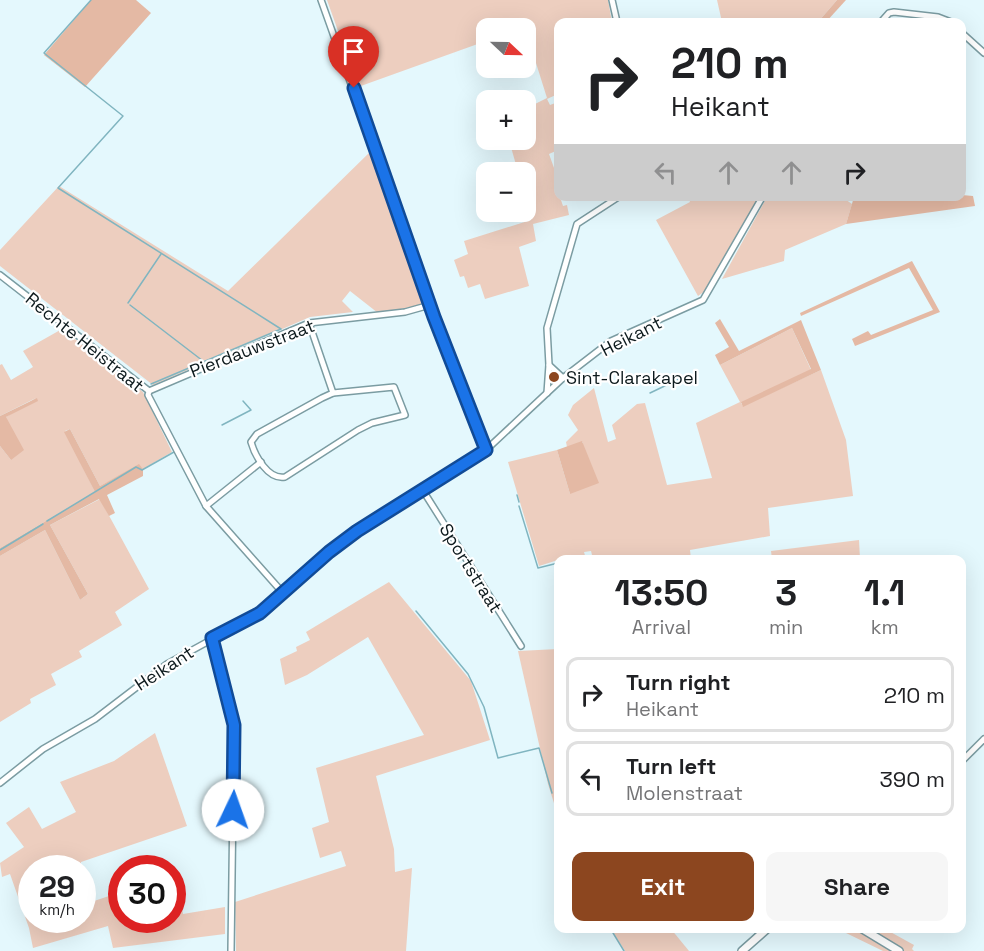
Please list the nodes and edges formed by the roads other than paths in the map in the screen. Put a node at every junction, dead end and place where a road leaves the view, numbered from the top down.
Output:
1 (321, 0) edge
2 (612, 0) edge
3 (616, 18) edge
4 (884, 18) edge
5 (941, 18) edge
6 (966, 36) edge
7 (984, 52) edge
8 (612, 201) edge
9 (761, 201) edge
10 (0, 275) edge
11 (430, 305) junction
12 (309, 323) junction
13 (549, 365) junction
14 (563, 378) junction
15 (149, 391) junction
16 (333, 393) junction
17 (547, 393) junction
18 (486, 450) junction
19 (261, 462) junction
20 (422, 489) junction
21 (206, 506) junction
22 (283, 593) junction
23 (212, 638) junction
24 (520, 646) dead end
25 (984, 739) edge
26 (966, 757) edge
27 (0, 783) edge
28 (762, 933) edge
29 (869, 933) edge
30 (231, 951) edge
31 (742, 951) edge
32 (899, 951) edge

1 - 11 street
2 - 3 street
4 - 5 street
6 - 7 street
8 - 13 street
9 - 14 street, Heikant
10 - 15 street, Rechte Heistraat
11 - 12 street, Pierdauwstraat
11 - 18 street
12 - 15 street, Pierdauwstraat
12 - 16 street
13 - 14 street
13 - 17 street
14 - 17 street, Heikant
15 - 21 street, Rechte Heistraat
16 - 19 street
16 - 19 street
17 - 18 street, Heikant
18 - 20 street, Heikant
19 - 21 street
20 - 22 street, Heikant
20 - 24 street, Sportstraat
21 - 22 street, Rechte Heistraat
22 - 23 street, Heikant
23 - 27 street, Heikant
23 - 30 street
25 - 26 street
28 - 31 street
29 - 32 street

